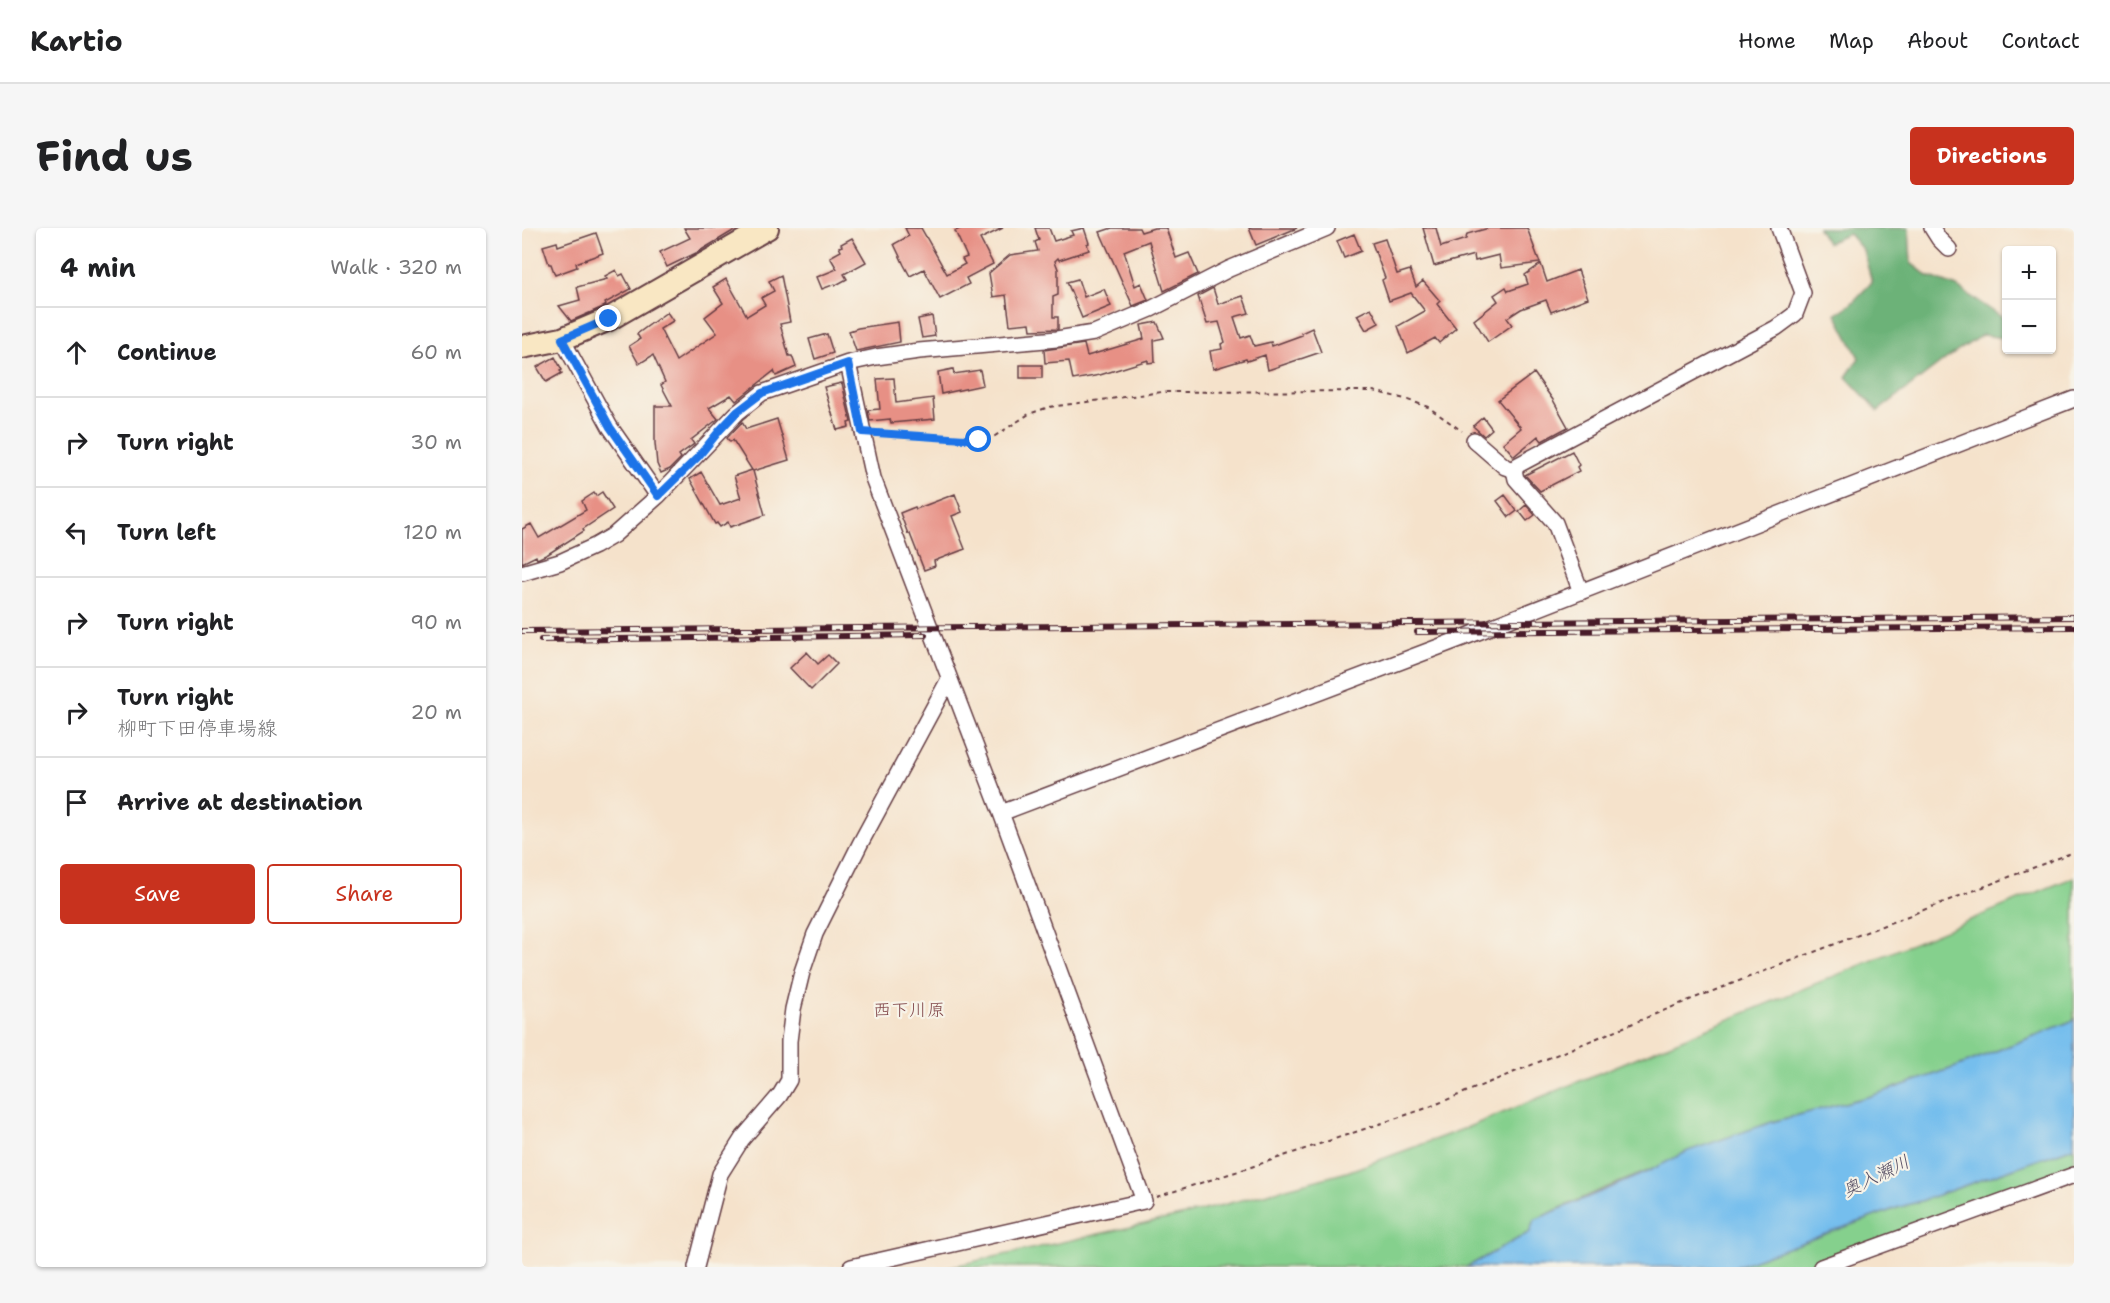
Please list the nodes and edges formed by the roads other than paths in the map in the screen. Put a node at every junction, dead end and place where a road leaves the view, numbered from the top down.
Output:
1 (767, 228) edge
2 (1327, 228) edge
3 (1779, 228) edge
4 (1932, 228) edge
5 (1949, 249) dead end
6 (562, 339) junction
7 (522, 347) edge
8 (848, 363) junction
9 (2074, 399) edge
10 (1474, 440) road end
11 (1514, 470) junction
12 (658, 496) junction
13 (522, 573) edge
14 (1581, 592) junction
15 (949, 679) junction
16 (1001, 813) junction
17 (2074, 1175) edge
18 (696, 1267) edge
19 (851, 1267) edge
20 (1821, 1267) edge

1 - 6 main road
2 - 8 street
3 - 11 street
4 - 5 street
6 - 7 main road
6 - 12 street
8 - 12 street
8 - 15 street
9 - 14 street
10 - 11 street
11 - 14 street
12 - 13 street
14 - 16 street
15 - 16 street
15 - 18 street
16 - 19 street
17 - 20 street

